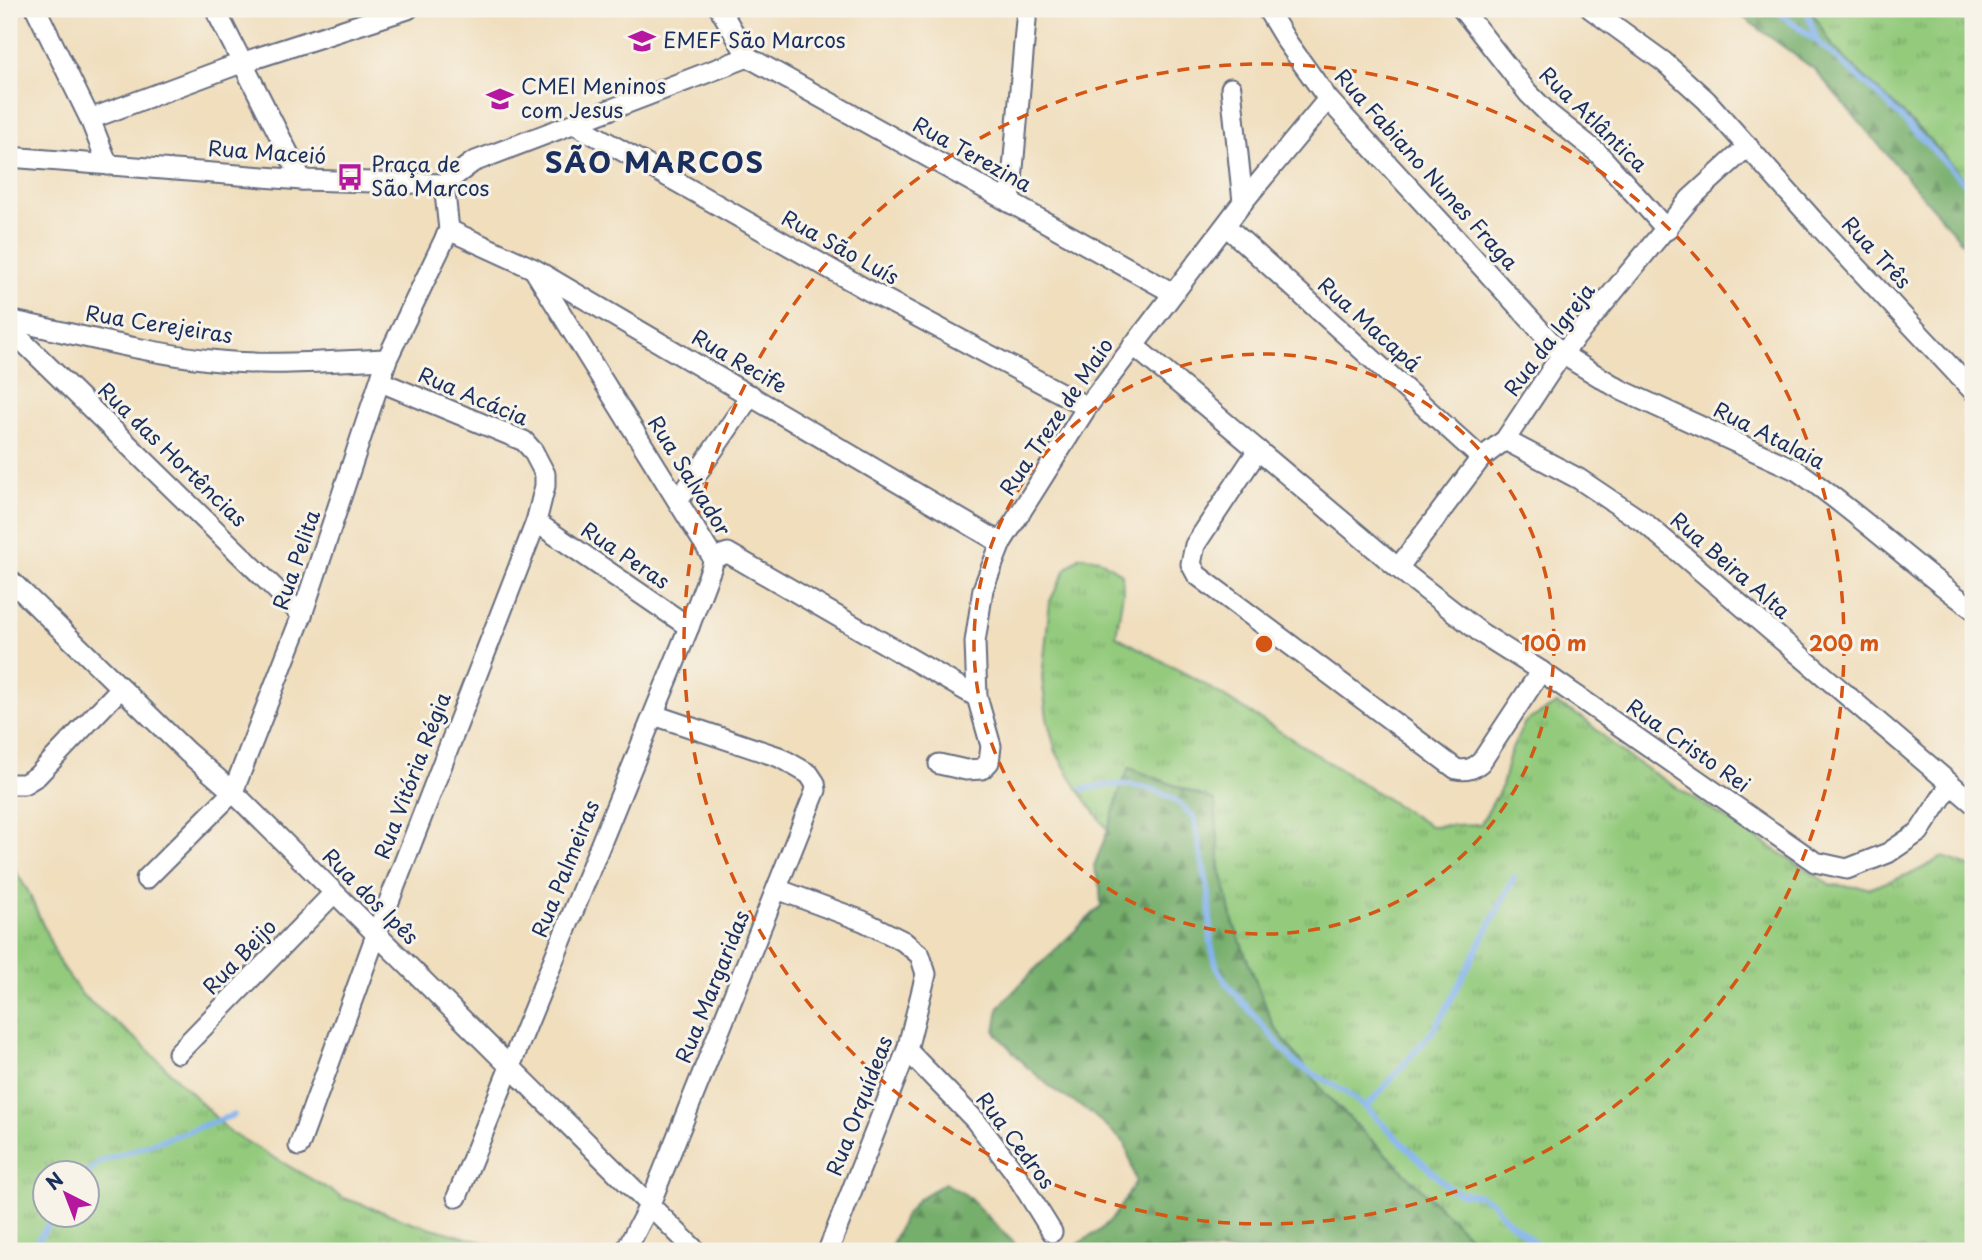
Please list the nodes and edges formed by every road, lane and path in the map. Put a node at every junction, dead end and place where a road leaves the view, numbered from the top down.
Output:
1 (36, 9) edge
2 (215, 9) edge
3 (720, 9) edge
4 (1027, 9) edge
5 (1267, 9) edge
6 (1462, 9) edge
7 (401, 10) edge
8 (1597, 11) edge
9 (748, 57) junction
10 (241, 63) junction
11 (1231, 88) dead end
12 (1328, 99) junction
13 (90, 119) junction
14 (575, 124) junction
15 (1748, 146) junction
16 (9, 157) edge
17 (108, 165) junction
18 (302, 180) junction
19 (444, 184) junction
20 (1243, 202) junction
21 (1010, 203) junction
22 (1226, 226) junction
23 (449, 230) junction
24 (1667, 230) junction
25 (534, 269) junction
26 (1173, 293) junction
27 (9, 320) edge
28 (9, 328) edge
29 (1133, 345) junction
30 (1562, 354) junction
31 (387, 359) junction
32 (382, 382) junction
33 (1973, 391) edge
34 (751, 395) junction
35 (1087, 407) junction
36 (1505, 440) junction
37 (1258, 450) junction
38 (1482, 458) junction
39 (540, 462) joint
40 (678, 501) junction
41 (536, 522) junction
42 (1000, 544) junction
43 (713, 558) junction
44 (1398, 568) junction
45 (9, 579) edge
46 (1973, 609) edge
47 (302, 615) junction
48 (689, 627) junction
49 (1541, 671) junction
50 (121, 688) junction
51 (977, 697) junction
52 (654, 715) junction
53 (939, 764) dead end
54 (10, 784) edge
55 (1950, 785) junction
56 (233, 792) junction
57 (1973, 803) edge
58 (146, 879) dead end
59 (777, 889) junction
60 (334, 893) junction
61 (376, 935) junction
62 (907, 1050) junction
63 (178, 1053) dead end
64 (510, 1066) junction
65 (299, 1146) dead end
66 (457, 1197) dead end
67 (650, 1204) junction
68 (1052, 1232) dead end
69 (627, 1248) dead end
70 (696, 1251) edge
71 (828, 1251) edge

1 - 13 street
2 - 10 street
3 - 9 street
4 - 21 street
5 - 12 street, Rua Fabiano Nunes Fraga
6 - 24 street, Rua Atlântica
7 - 10 street
8 - 15 street, Rua Três
9 - 14 street
9 - 21 street, Rua Terezina
10 - 13 street
10 - 18 street
11 - 20 street
12 - 20 street, Rua Treze de Maio
12 - 30 street, Rua Fabiano Nunes Fraga
13 - 17 street
14 - 19 street
14 - 35 street, Rua São Luís
15 - 24 street, Rua da Igreja
15 - 33 street, Rua Três
16 - 17 street, Rua Maceió
17 - 18 street, Rua Maceió
18 - 19 street, Rua Maceió
19 - 23 street
20 - 22 street, Rua Treze de Maio
21 - 26 street, Rua Terezina
22 - 26 street, Rua Treze de Maio
22 - 38 street, Rua Macapá
23 - 25 street, Rua Recife
23 - 31 street, Rua Pelita
24 - 30 street, Rua da Igreja
25 - 34 street, Rua Recife
25 - 40 street, Rua Salvador
26 - 29 street, Rua Treze de Maio
27 - 31 street, Rua Cerejeiras
28 - 47 street, Rua das Hortências
29 - 35 street, Rua Treze de Maio
29 - 37 street, Rua Cristo Rei
30 - 36 street, Rua da Igreja
30 - 46 street, Rua Atalaia
31 - 32 street, Rua Pelita
32 - 39 street, Rua Acácia
32 - 47 street, Rua Pelita
34 - 40 street
34 - 42 street, Rua Recife
35 - 42 street, Rua Treze de Maio
36 - 38 street, Rua da Igreja
36 - 55 street, Rua Beira Alta
37 - 44 street, Rua Cristo Rei
37 - 49 street
38 - 44 street, Rua da Igreja
39 - 41 street, Rua Vitória Régia
40 - 43 street, Rua Salvador
41 - 48 street, Rua Peras
41 - 61 street, Rua Vitória Régia
42 - 51 street, Rua Treze de Maio
43 - 48 street, Rua Palmeiras
43 - 51 street, Rua Salvador
44 - 49 street, Rua Cristo Rei
45 - 50 street, Rua dos Ipês
47 - 56 street, Rua Pelita
48 - 52 street, Rua Palmeiras
49 - 55 street, Rua Cristo Rei
50 - 54 street
50 - 56 street, Rua dos Ipês
51 - 53 street, Rua Treze de Maio
52 - 59 street, Rua Margaridas
52 - 64 street, Rua Palmeiras
55 - 57 street, Rua Beira Alta
56 - 58 street, Rua Pelita
56 - 60 street, Rua dos Ipês
59 - 62 street, Rua Orquídeas
59 - 67 street, Rua Margaridas
60 - 61 street, Rua dos Ipês
60 - 63 street, Rua Beijo
61 - 64 street, Rua dos Ipês
61 - 65 street, Rua Vitória Régia
62 - 68 street, Rua Cedros
62 - 71 street, Rua Orquídeas
64 - 66 street, Rua Palmeiras
64 - 67 street, Rua dos Ipês
67 - 69 street, Rua Margaridas
67 - 70 street, Rua dos Ipês

